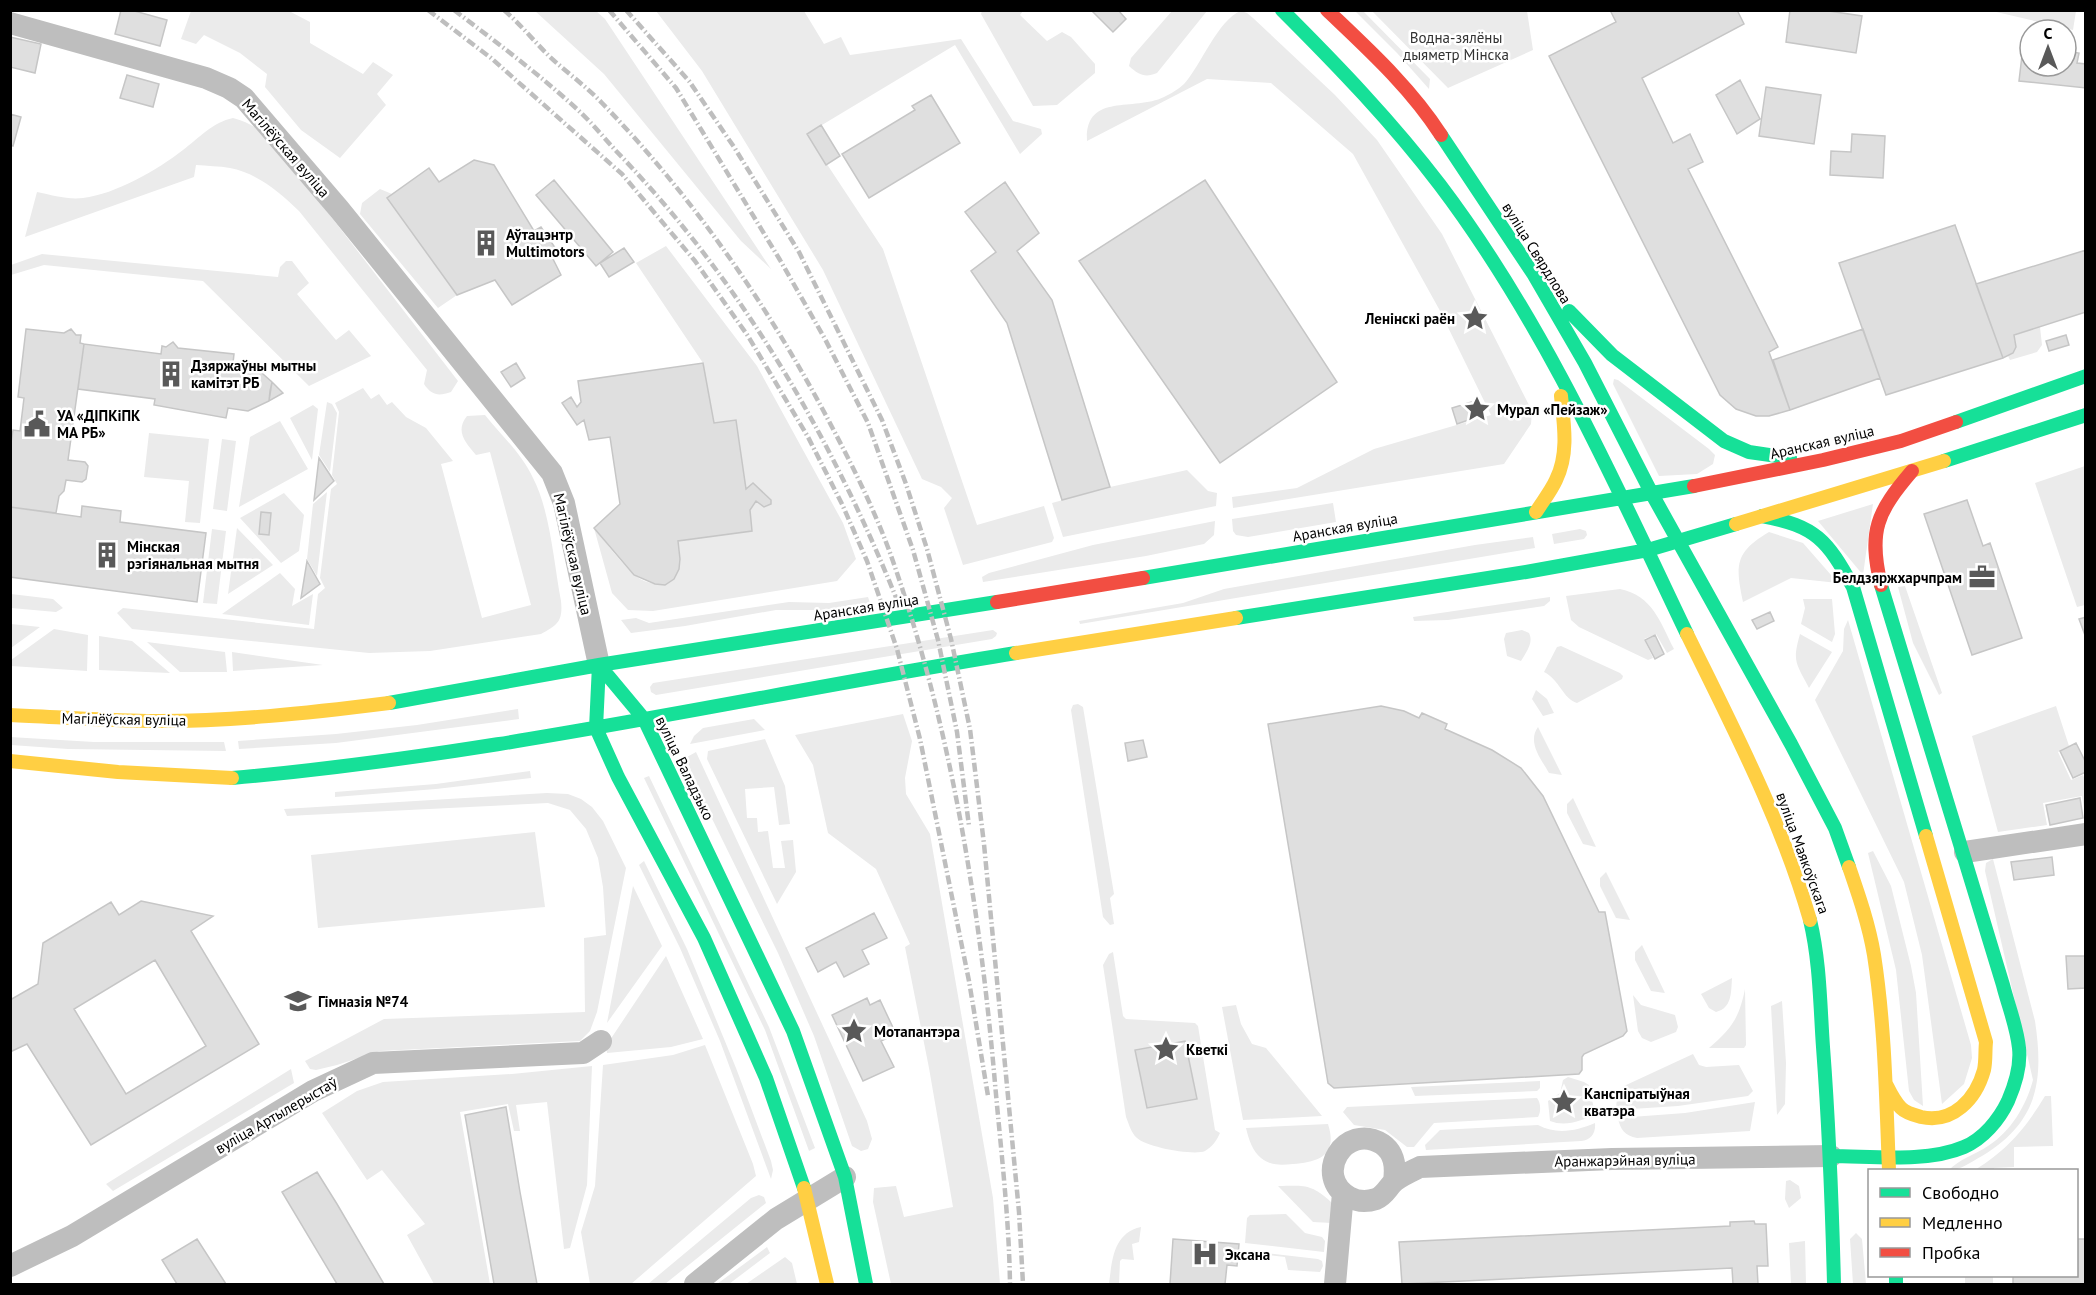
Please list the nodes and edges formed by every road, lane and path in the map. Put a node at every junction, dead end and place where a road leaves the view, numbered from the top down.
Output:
1 (1282, 10) edge
2 (1327, 10) edge
3 (10, 23) edge
4 (1534, 275) junction
5 (2085, 376) edge
6 (1560, 379) junction
7 (2085, 416) edge
8 (1823, 460) junction
9 (1912, 471) junction
10 (1652, 494) junction
11 (1623, 500) junction
12 (1536, 512) junction
13 (1762, 516) junction
14 (1678, 541) junction
15 (1648, 550) junction
16 (599, 665) junction
17 (10, 715) edge
18 (644, 719) junction
19 (596, 728) junction
20 (10, 761) edge
21 (2085, 834) edge
22 (1965, 852) junction
23 (601, 1041) dead end
24 (1886, 1084) junction
25 (1888, 1155) junction
26 (1393, 1156) junction
27 (1831, 1156) junction
28 (1420, 1167) junction
29 (1889, 1169) edge
30 (845, 1178) junction
31 (1394, 1181) junction
32 (1343, 1193) junction
33 (808, 1199) junction
34 (1364, 1202) junction
35 (1341, 1220) junction
36 (10, 1266) edge
37 (695, 1284) edge
38 (828, 1284) edge
39 (866, 1284) edge
40 (1335, 1284) edge
41 (1834, 1284) edge

1 - 6 main road
2 - 4 main road, вуліца Свярдлова
3 - 16 street, Магілёўская вуліца
4 - 8 main road
4 - 10 main road, вуліца Свярдлова
5 - 8 main road, Аранская вуліца
6 - 11 main road
6 - 12 main road
7 - 9 main road
8 - 10 main road, Аранская вуліца
9 - 13 main road
9 - 22 main road
10 - 11 main road, Аранская вуліца
10 - 14 main road, вуліца Свярдлова
11 - 12 main road, Аранская вуліца
11 - 15 main road, вуліца Маякоўскага
12 - 16 main road, Аранская вуліца
13 - 14 main road
13 - 24 main road
14 - 15 main road
14 - 24 main road
15 - 18 main road
15 - 27 main road, вуліца Маякоўскага
16 - 17 main road, Магілёўская вуліца
16 - 18 main road, вуліца Валадзько
16 - 19 main road
18 - 19 main road
18 - 30 main road, вуліца Валадзько
19 - 20 main road
19 - 33 main road
21 - 22 street
22 - 25 main road
23 - 36 street, вуліца Артылерыстаў
24 - 25 main road
25 - 27 main road
25 - 29 main road
26 - 28 street, Аранжарэйная вуліца
26 - 31 street
26 - 32 street, Аранжарэйная вуліца
27 - 28 street, Аранжарэйная вуліца
27 - 41 main road, вуліца Маякоўскага
28 - 31 street, Аранжарэйная вуліца
30 - 33 street
30 - 39 main road, вуліца Валадзько
31 - 34 street, Аранжарэйная вуліца
32 - 34 street
32 - 35 street
33 - 37 street
33 - 38 main road
34 - 35 street, Аранжарэйная вуліца
35 - 40 street

